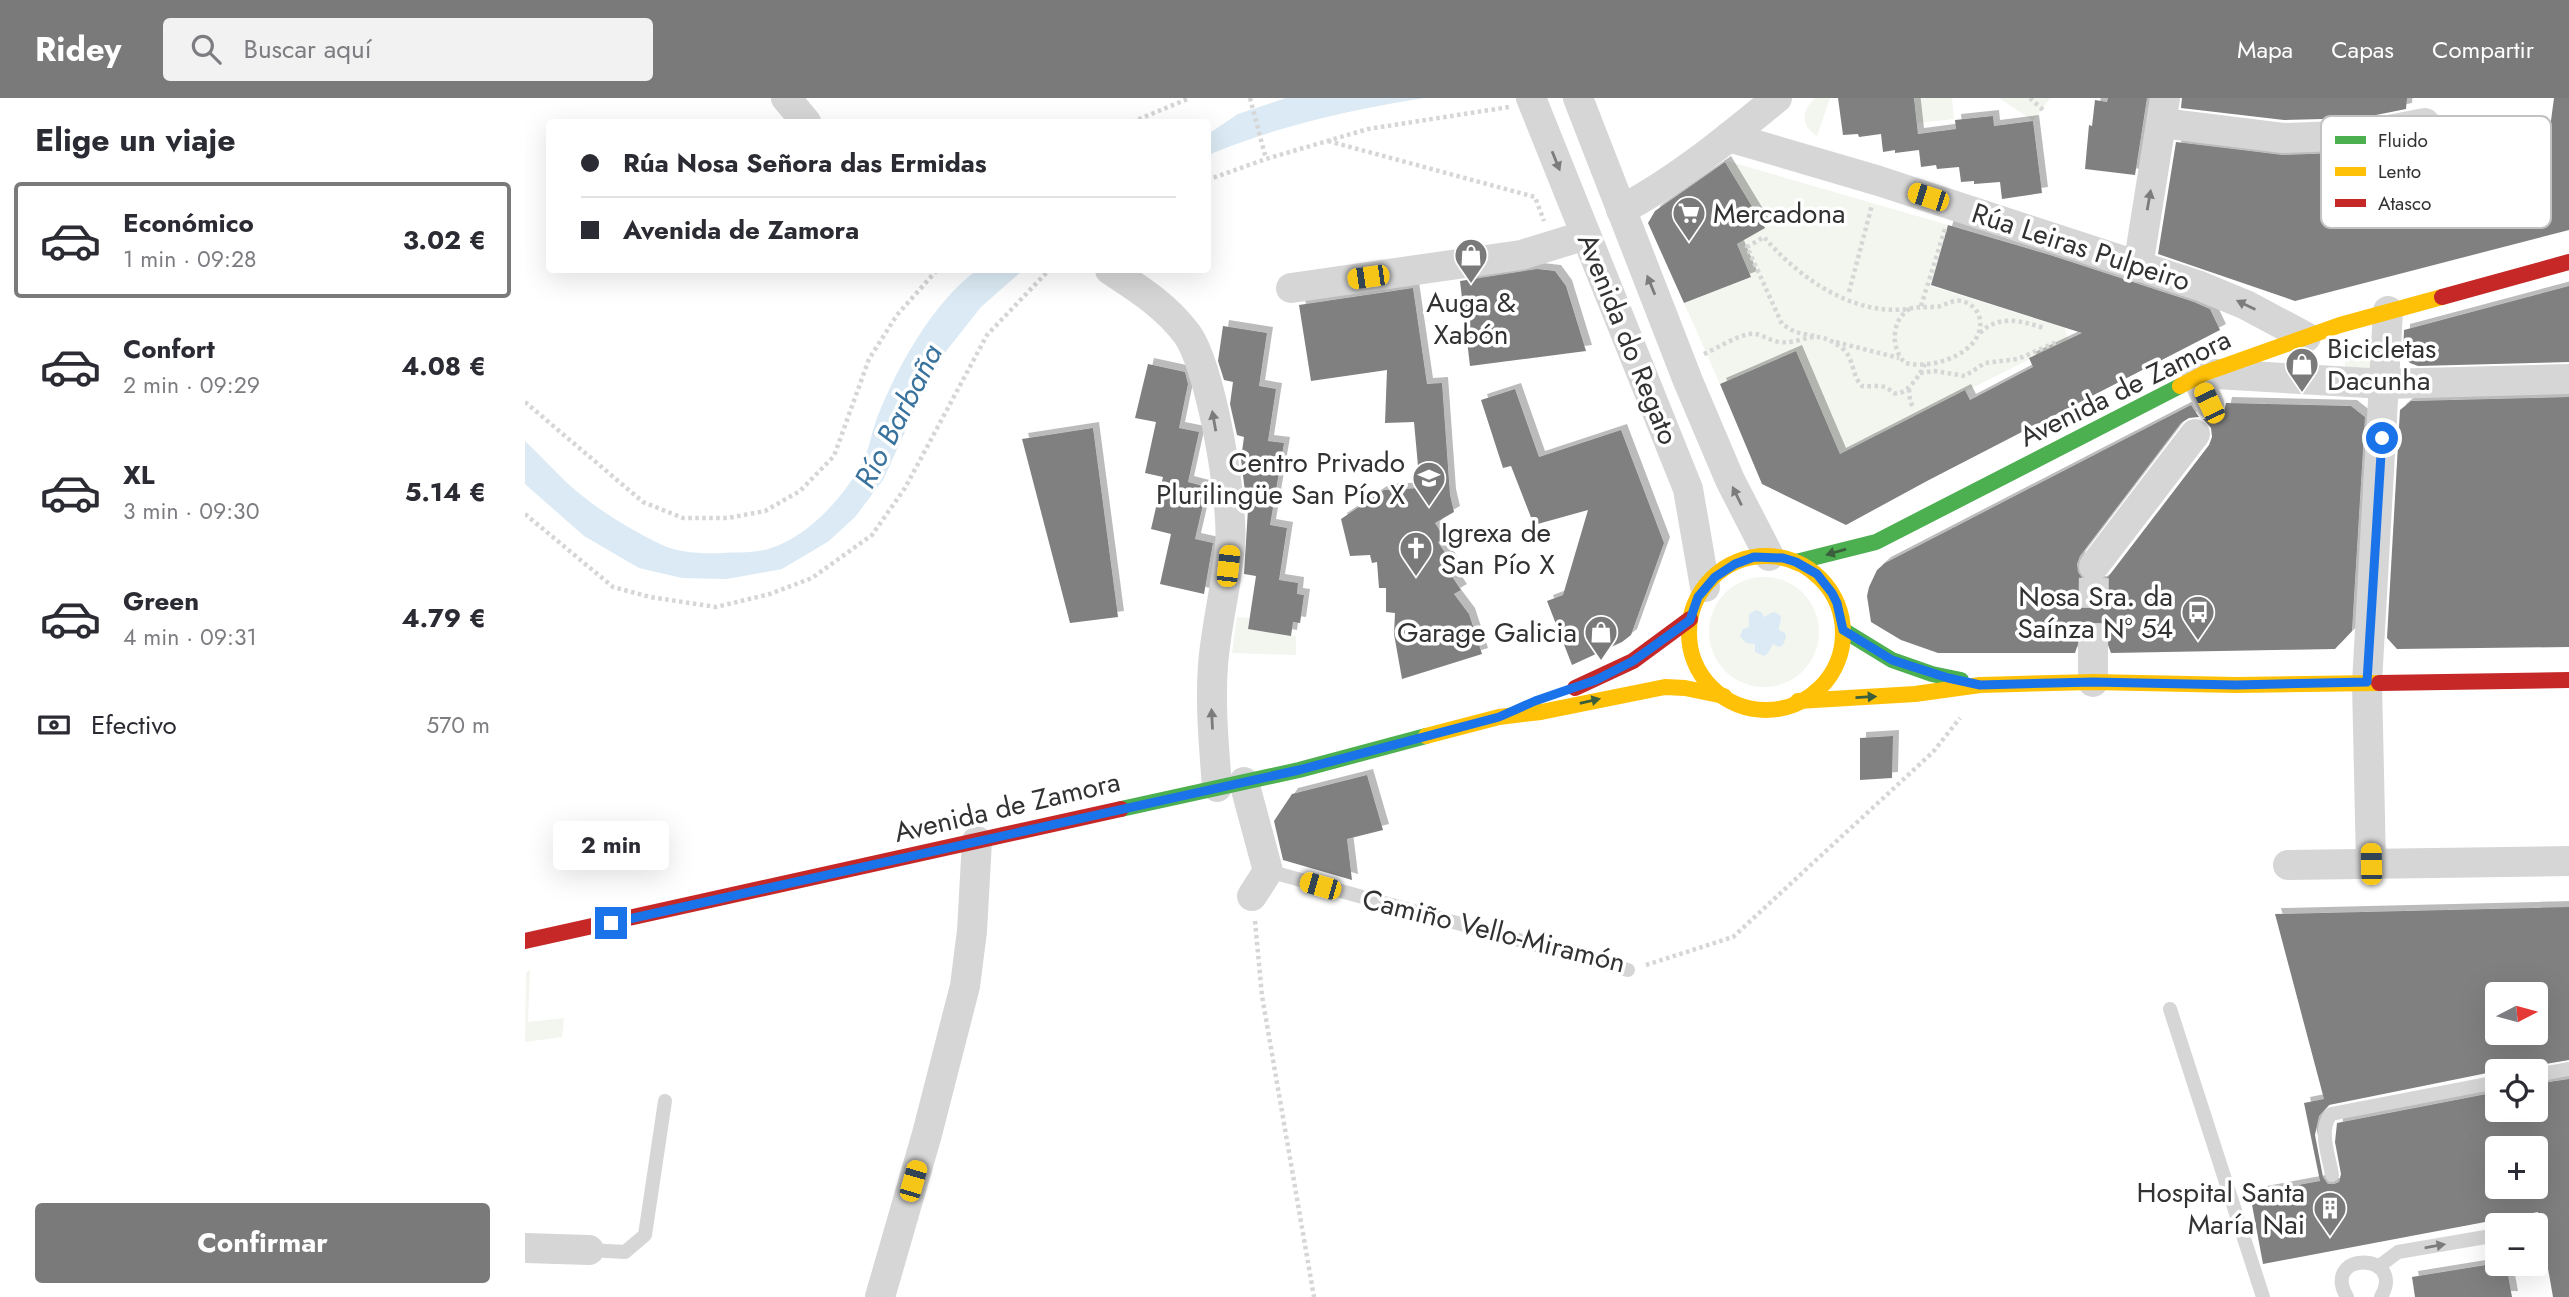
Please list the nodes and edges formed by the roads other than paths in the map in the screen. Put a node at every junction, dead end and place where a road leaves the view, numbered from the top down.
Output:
1 (786, 98) edge
2 (1578, 98) edge
3 (1777, 98) edge
4 (1526, 102) edge
5 (2164, 110) edge
6 (804, 119) edge
7 (1729, 137) junction
8 (2321, 137) edge
9 (1621, 210) junction
10 (1586, 235) junction
11 (2569, 262) edge
12 (2138, 267) junction
13 (1115, 273) edge
14 (1291, 289) dead end
15 (2388, 311) junction
16 (2307, 337) junction
17 (2569, 379) edge
18 (2204, 384) junction
19 (2385, 384) junction
20 (2195, 434) dead end
21 (1876, 542) junction
22 (1783, 559) junction
23 (1862, 564) dead end
24 (2094, 566) tunnel mouth
25 (1849, 584) dead end
26 (1705, 586) junction
27 (1837, 603) junction
28 (1690, 620) junction
29 (1843, 630) junction
30 (2569, 680) edge
31 (2367, 682) junction
32 (1980, 685) junction
33 (1724, 696) junction
34 (1798, 701) junction
35 (1499, 717) junction
36 (1231, 784) junction
37 (977, 841) junction
38 (2569, 861) edge
39 (2288, 864) dead end
40 (2371, 864) junction
41 (1268, 871) junction
42 (1252, 896) road end
43 (525, 941) edge
44 (1628, 970) road end
45 (2170, 1009) dead end
46 (2569, 1069) edge
47 (2548, 1073) edge
48 (2485, 1084) edge
49 (665, 1101) dead end
50 (2332, 1175) dead end
51 (2485, 1237) edge
52 (525, 1248) edge
53 (589, 1250) joint
54 (2378, 1267) junction
55 (2382, 1296) edge
56 (880, 1297) edge
57 (2263, 1297) edge
58 (2347, 1297) edge

1 - 6 street
2 - 9 street, Avenida do Regato
3 - 7 street
4 -> 10 street, Avenida do Regato, bridge
5 - 8 street
12 -> 5 street
7 - 9 street
7 - 12 street, Rúa Leiras Pulpeiro
22 -> 9 street, Avenida do Regato
10 - 14 street
10 - 26 street, Avenida do Regato
11 - 15 street, Avenida de Zamora
16 -> 12 street, Rúa Leiras Pulpeiro
36 -> 13 street
15 - 16 street, Avenida de Zamora
15 - 19 street
16 - 18 street, Avenida de Zamora
17 - 19 street
18 - 19 street
18 - 21 street, Avenida de Zamora
19 - 31 street
20 - 24 street
21 -> 22 street, Avenida de Zamora
21 - 23 street
22 - 26 street
22 - 27 street
25 - 27 street
26 - 28 street
27 - 29 street
28 - 33 street
28 - 35 street, Avenida de Zamora
29 - 32 street
29 - 34 street
30 - 31 street
31 - 32 street
31 - 40 street
34 -> 32 street
33 - 34 street
35 -> 33 street, Avenida de Zamora
35 - 36 street, Avenida de Zamora
36 - 37 street, Avenida de Zamora
36 - 41 street
37 - 43 street, Avenida de Zamora
37 - 56 street
38 - 40 street
39 - 40 street
41 - 42 street
41 - 44 lane, Camiño Vello-Miramón
45 - 57 lane
46 - 47 lane
48 - 50 lane
49 - 53 lane
54 -> 51 lane
52 - 53 street
54 - 55 lane
54 - 58 lane

